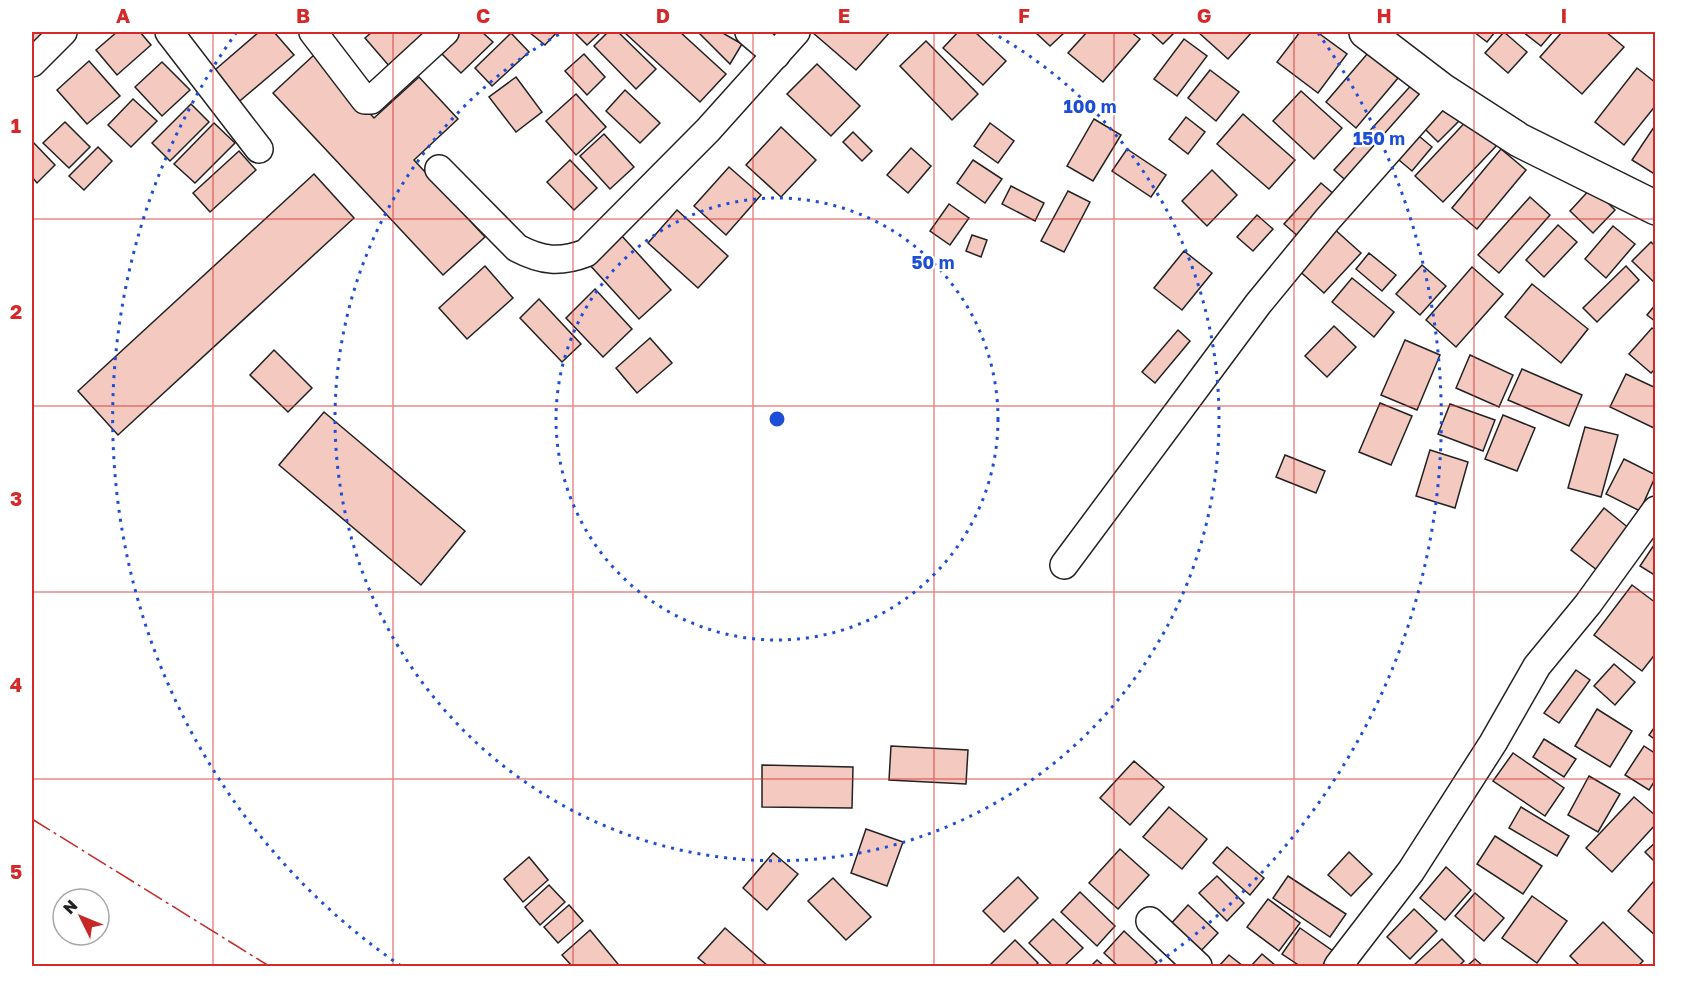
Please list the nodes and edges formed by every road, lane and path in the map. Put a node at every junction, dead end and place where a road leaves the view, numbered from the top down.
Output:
1 (63, 32) edge
2 (169, 32) edge
3 (313, 32) edge
4 (445, 32) edge
5 (749, 32) edge
6 (796, 32) edge
7 (1366, 32) edge
8 (776, 55) junction
9 (32, 63) edge
10 (1442, 90) junction
11 (259, 148) dead end
12 (439, 169) dead end
13 (1656, 208) edge
14 (1656, 510) edge
15 (1064, 565) dead end
16 (1150, 921) dead end
17 (1198, 966) edge
18 (1338, 966) edge

1 - 9 street
2 - 11 street
3 - 4 street
5 - 8 street
6 - 8 street
7 - 10 street
8 - 12 street
10 - 13 street
10 - 15 street
14 - 18 street
16 - 17 street

